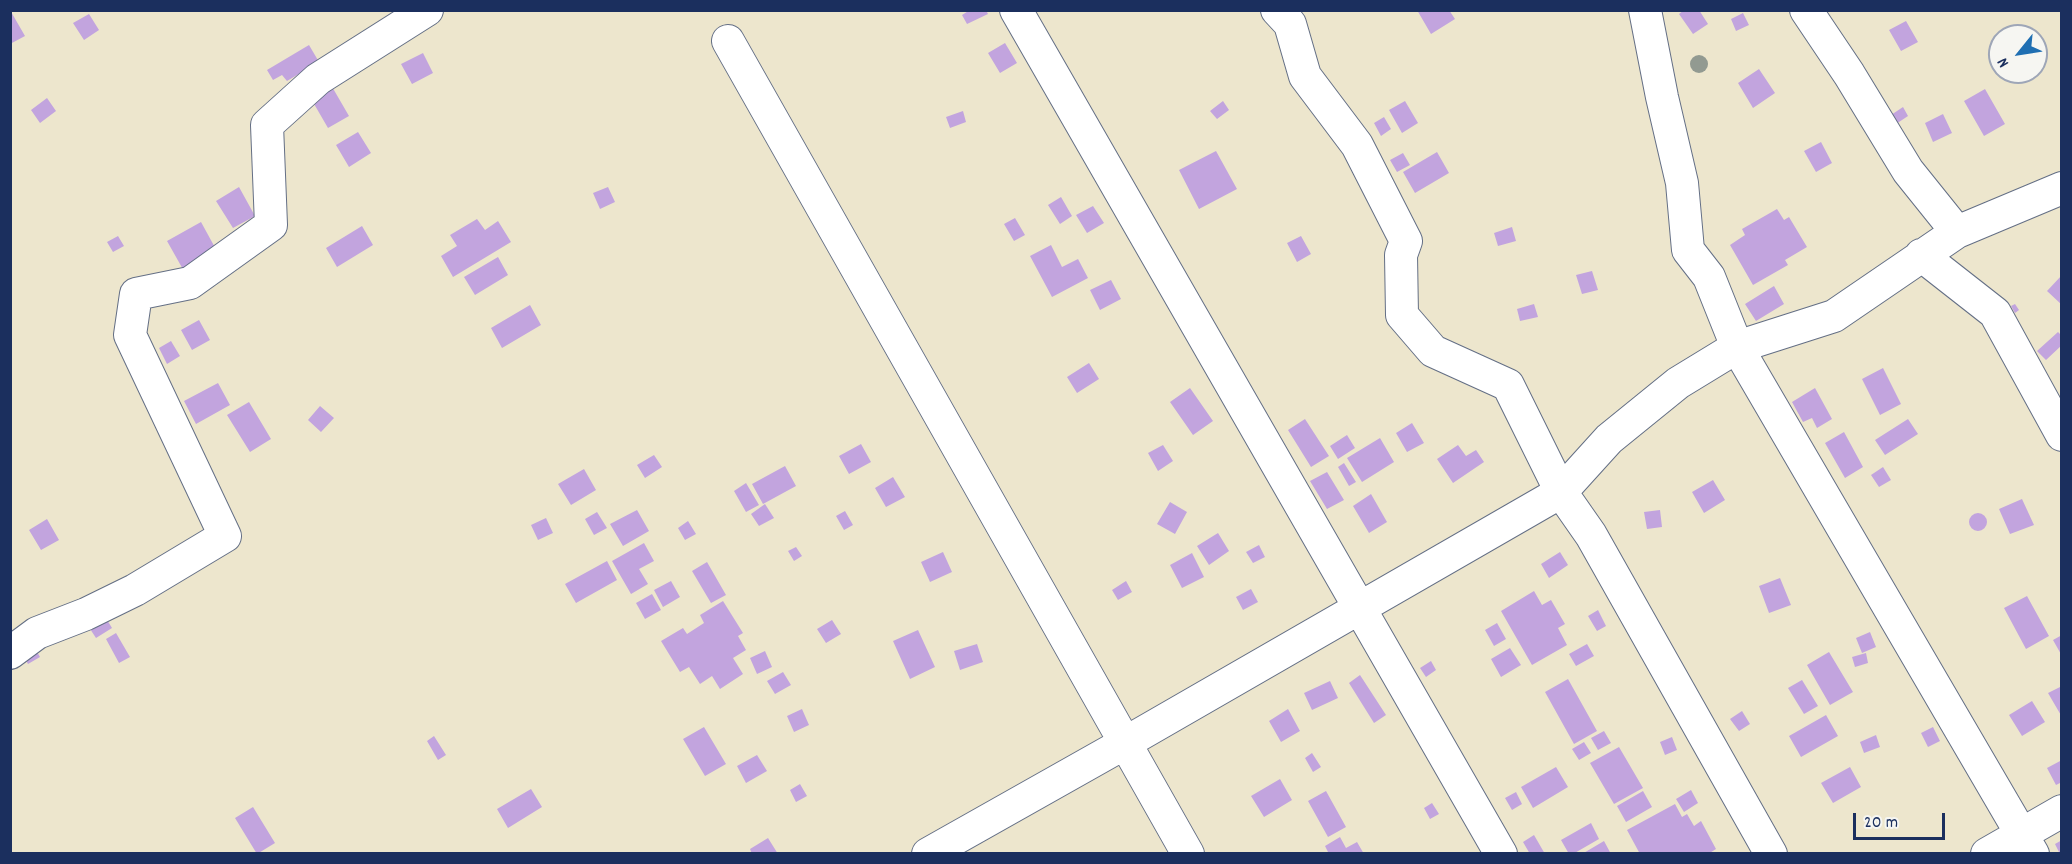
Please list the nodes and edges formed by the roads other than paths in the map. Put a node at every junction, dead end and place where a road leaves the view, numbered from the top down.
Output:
1 (427, 10) edge
2 (1016, 10) edge
3 (1276, 10) edge
4 (1646, 10) edge
5 (1806, 10) edge
6 (728, 41) dead end
7 (2061, 188) edge
8 (1957, 232) junction
9 (1921, 255) junction
10 (1737, 347) junction
11 (2061, 435) edge
12 (1561, 492) junction
13 (1359, 608) junction
14 (10, 653) edge
15 (1125, 743) junction
16 (2061, 811) edge
17 (2027, 843) edge
18 (928, 854) edge
19 (1188, 854) edge
20 (1501, 854) edge
21 (1771, 854) edge
22 (1987, 854) edge

1 - 14 street
2 - 13 street
3 - 12 street
4 - 10 street
5 - 8 street
6 - 15 street
7 - 8 street
8 - 9 street
9 - 10 street
9 - 11 street
10 - 12 street
10 - 17 street
12 - 13 street
12 - 21 street
13 - 15 street
13 - 20 street
15 - 18 street
15 - 19 street
16 - 17 street
17 - 22 street

